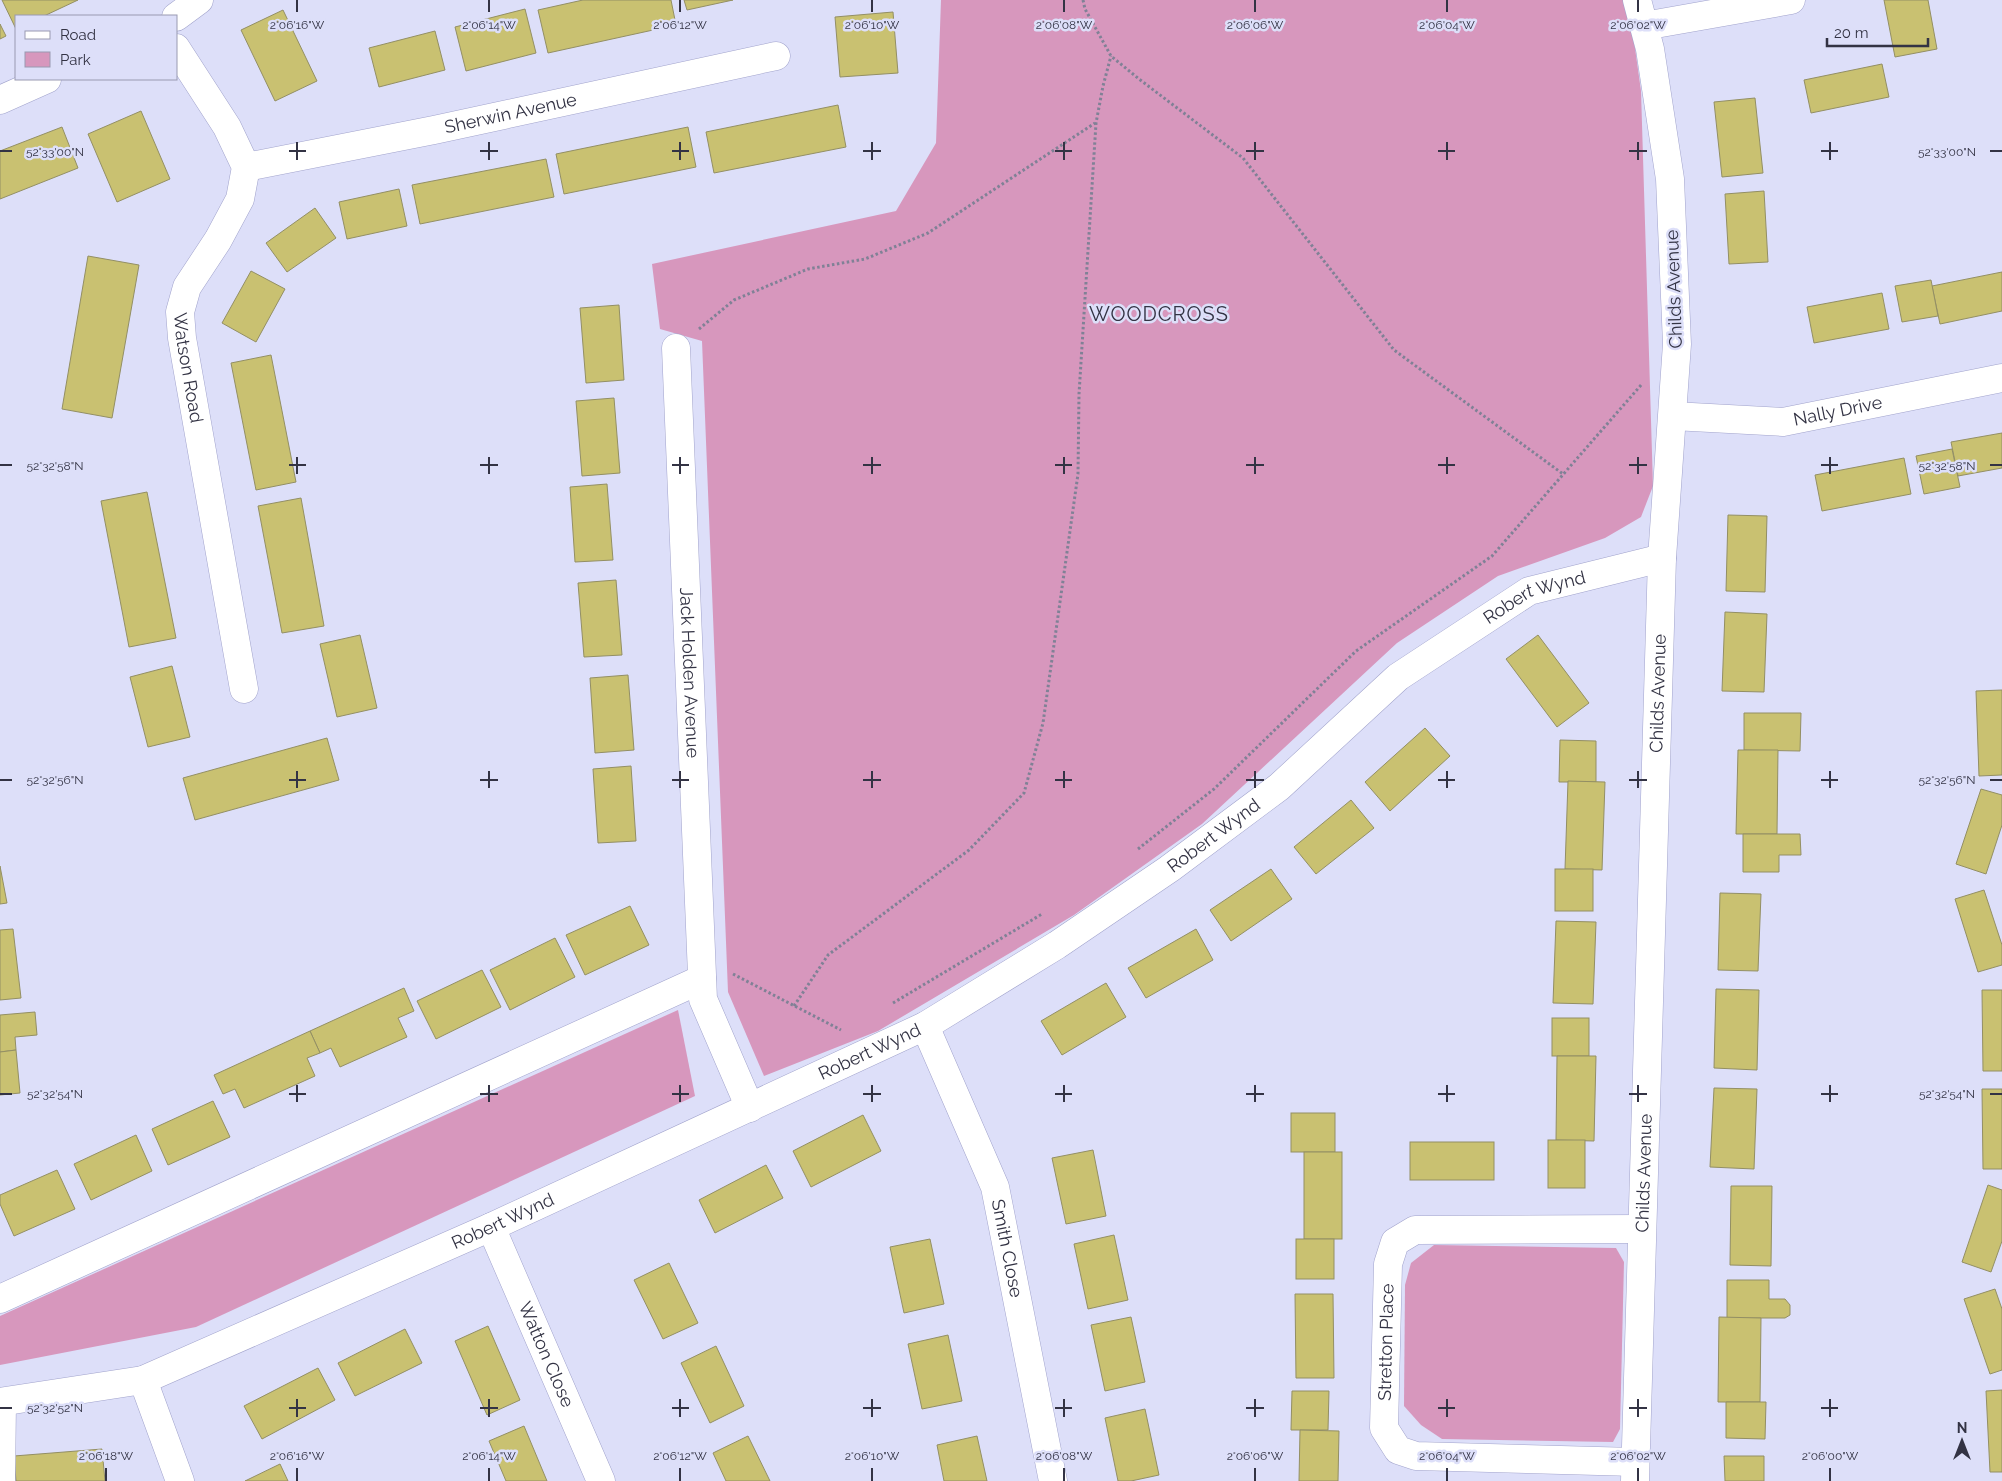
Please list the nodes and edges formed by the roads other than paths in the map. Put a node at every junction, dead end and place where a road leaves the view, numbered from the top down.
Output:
1 (199, 0) edge
2 (1637, 0) edge
3 (1791, 0) edge
4 (178, 16) edge
5 (1644, 26) junction
6 (178, 51) edge
7 (776, 56) dead end
8 (45, 80) edge
9 (0, 100) edge
10 (246, 167) junction
11 (676, 348) road end
12 (2002, 378) edge
13 (1673, 416) junction
14 (1662, 558) junction
15 (244, 689) dead end
16 (701, 968) junction
17 (925, 1026) junction
18 (750, 1108) junction
19 (491, 1227) junction
20 (1641, 1229) junction
21 (0, 1299) edge
22 (143, 1380) junction
23 (1, 1402) edge
24 (1635, 1471) edge
25 (1, 1481) edge
26 (180, 1481) edge
27 (601, 1481) edge
28 (1053, 1481) edge

1 - 4 street
2 - 5 street, Childs Avenue
3 - 5 street
5 - 13 street, Childs Avenue
6 - 10 street
7 - 10 street, Sherwin Avenue
8 - 9 street
10 - 15 street, Watson Road
11 - 16 street, Jack Holden Avenue
12 - 13 street, Nally Drive
13 - 14 street, Childs Avenue
14 - 17 street, Robert Wynd
14 - 20 street, Childs Avenue
16 - 18 street, Jack Holden Avenue
16 - 21 street
17 - 18 street, Robert Wynd
17 - 28 street, Smith Close
18 - 19 street, Robert Wynd
19 - 22 street, Robert Wynd
19 - 27 street, Watton Close
20 - 24 street, Childs Avenue
20 - 24 street, Stretton Place
22 - 23 street, Robert Wynd
22 - 26 street
23 - 25 street

